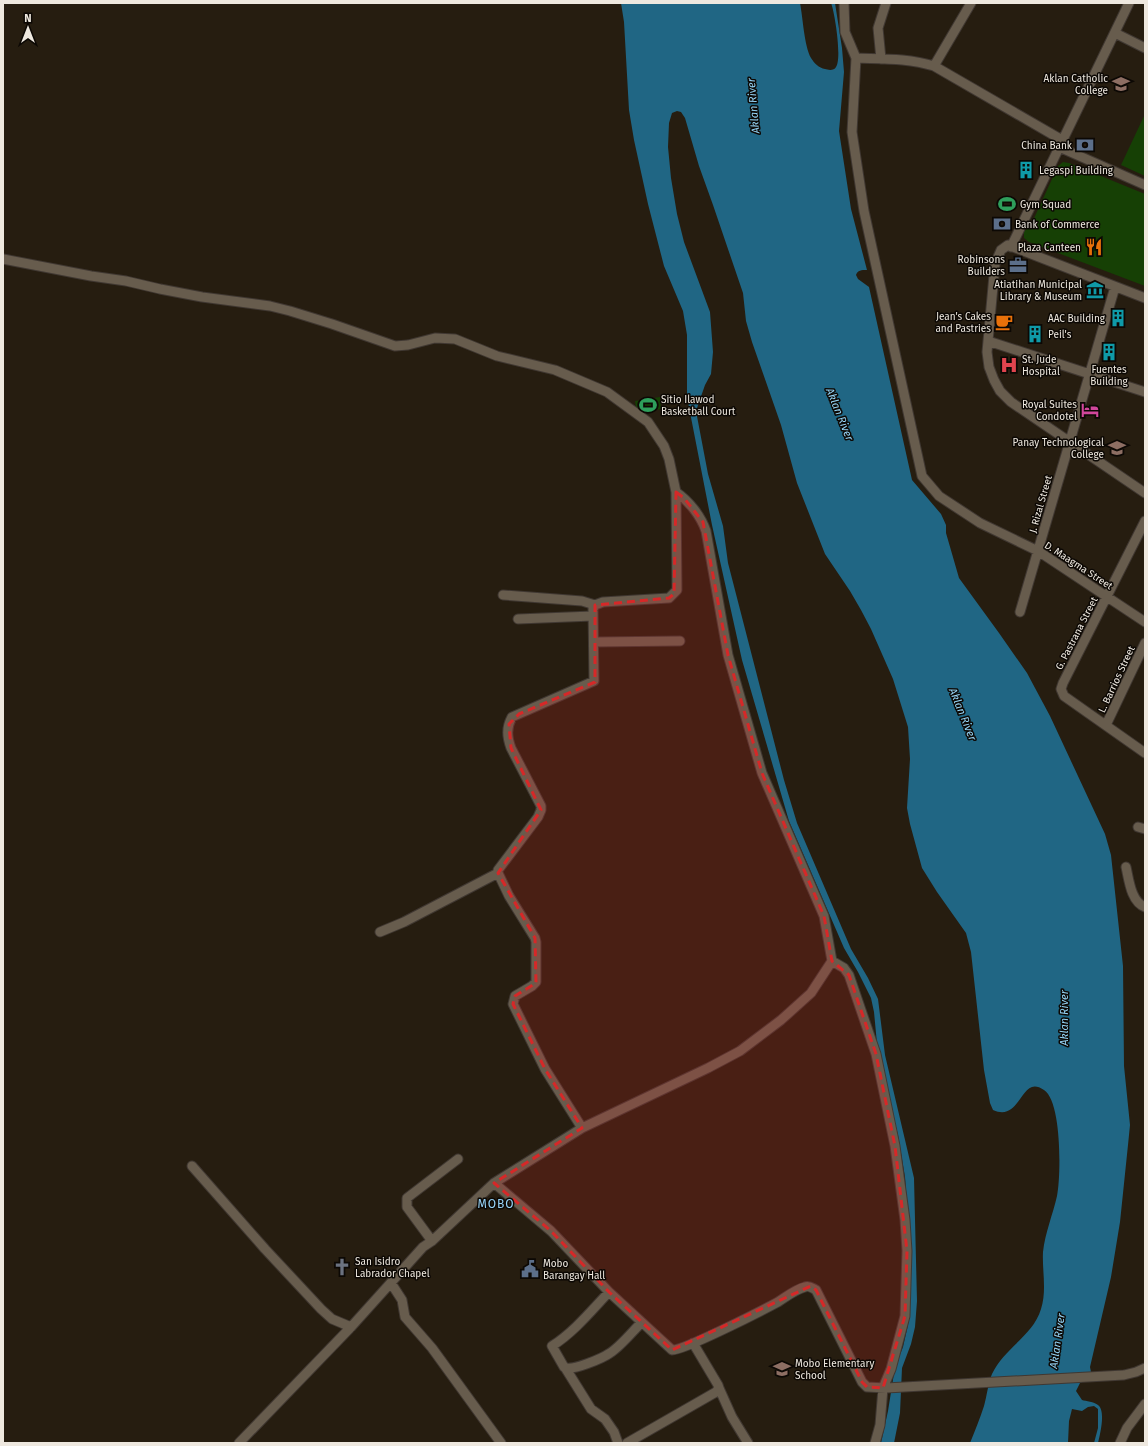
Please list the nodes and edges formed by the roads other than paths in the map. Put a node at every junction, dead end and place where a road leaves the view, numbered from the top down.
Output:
1 (844, 3) edge
2 (886, 3) edge
3 (971, 3) edge
4 (1129, 3) edge
5 (1114, 33) junction
6 (1145, 48) edge
7 (856, 58) junction
8 (881, 58) junction
9 (934, 66) junction
10 (1061, 144) junction
11 (1145, 185) edge
12 (1009, 246) junction
13 (3, 259) edge
14 (1115, 287) junction
15 (1145, 298) edge
16 (988, 341) junction
17 (1090, 374) junction
18 (1145, 392) edge
19 (1070, 442) junction
20 (676, 492) junction
21 (1145, 492) edge
22 (1145, 522) edge
23 (1038, 551) junction
24 (504, 595) dead end
25 (1108, 596) junction
26 (595, 605) junction
27 (1020, 612) dead end
28 (593, 616) junction
29 (518, 619) dead end
30 (1145, 622) edge
31 (680, 641) dead end
32 (594, 642) junction
33 (1145, 643) edge
34 (1106, 725) junction
35 (1145, 753) edge
36 (1126, 867) dead end
37 (498, 873) junction
38 (1145, 908) edge
39 (380, 932) dead end
40 (832, 961) junction
41 (582, 1128) junction
42 (458, 1159) dead end
43 (192, 1166) dead end
44 (494, 1183) junction
45 (432, 1241) junction
46 (391, 1283) junction
47 (608, 1292) junction
48 (641, 1322) junction
49 (351, 1327) junction
50 (693, 1343) junction
51 (1145, 1368) edge
52 (566, 1369) junction
53 (719, 1388) junction
54 (885, 1388) junction
55 (1145, 1404) edge
56 (239, 1443) edge
57 (501, 1443) edge
58 (618, 1443) edge
59 (626, 1443) edge
60 (748, 1443) edge
61 (875, 1443) edge
62 (1120, 1443) edge

1 - 7 street
2 - 8 street
3 - 9 street
4 - 5 street
5 - 6 street
5 - 10 street
7 - 8 street
7 - 23 street, D. Maagma Street
8 - 9 street
9 - 10 street
10 - 11 street
10 - 12 street
12 - 14 street
12 - 16 street
13 - 20 street
14 - 15 street
14 - 17 street, J. Rizal Street
16 - 17 street
16 - 19 street
17 - 18 street
17 - 19 street, J. Rizal Street
19 - 21 street
19 - 23 street, J. Rizal Street
20 - 26 street
20 - 40 street
22 - 25 street, G. Pastrana Street
23 - 25 street, D. Maagma Street
23 - 27 street, J. Rizal Street
24 - 26 street
25 - 30 street, D. Maagma Street
25 - 34 street, G. Pastrana Street
26 - 28 street
28 - 29 street
28 - 32 street
31 - 32 street
32 - 37 street
33 - 34 street, L. Barrios Street
34 - 35 street
36 - 38 street
37 - 39 street
37 - 41 street
40 - 41 street
40 - 54 street
41 - 44 street
42 - 45 street
43 - 49 street
44 - 45 street
44 - 47 street
45 - 46 street
46 - 49 street
46 - 57 street
47 - 48 street
47 - 52 street
48 - 50 street
48 - 52 street
49 - 56 street
50 - 53 street
50 - 54 street
51 - 54 street
52 - 58 street
53 - 59 street
53 - 60 street
54 - 61 street
55 - 62 street

